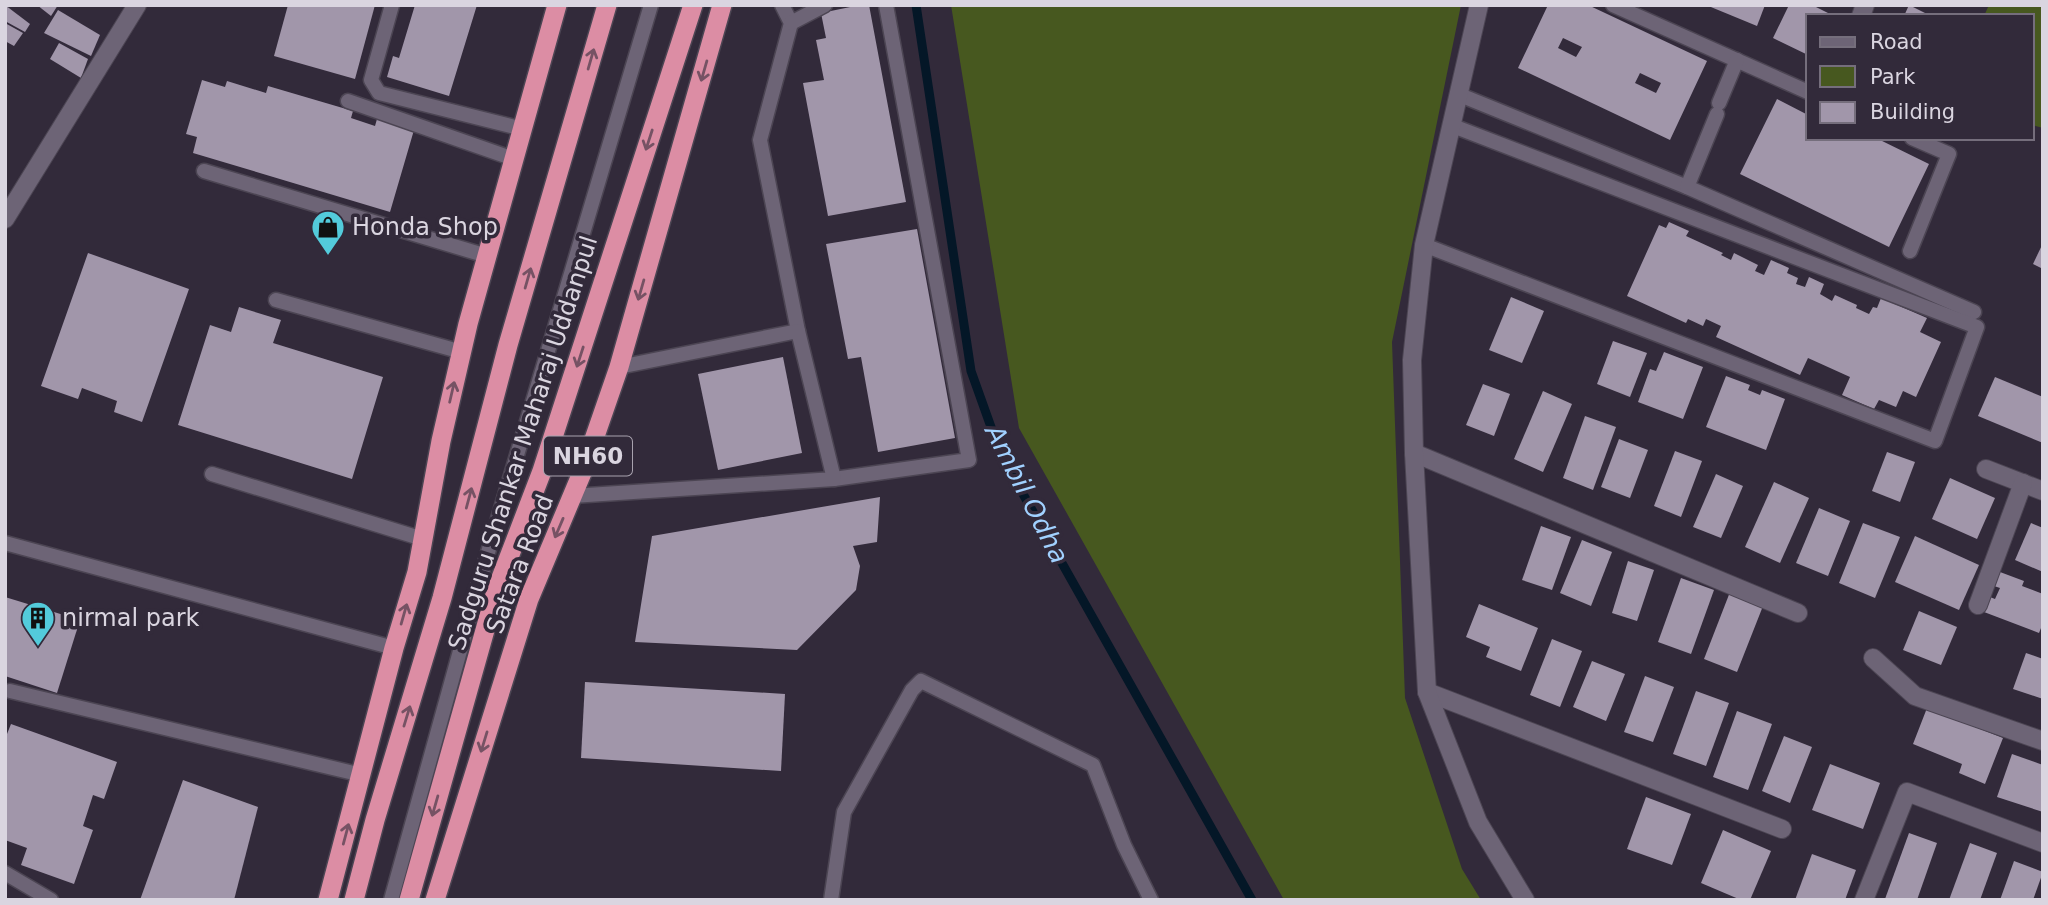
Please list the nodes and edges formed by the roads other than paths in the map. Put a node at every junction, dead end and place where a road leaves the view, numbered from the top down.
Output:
1 (137, 5) edge
2 (391, 5) edge
3 (557, 5) edge
4 (607, 5) edge
5 (651, 5) edge
6 (693, 5) edge
7 (722, 5) edge
8 (782, 5) edge
9 (825, 5) edge
10 (886, 5) edge
11 (1479, 5) edge
12 (1613, 5) edge
13 (791, 23) junction
14 (1737, 60) junction
15 (1806, 91) edge
16 (1460, 95) junction
17 (348, 101) dead end
18 (1453, 126) junction
19 (523, 129) junction
20 (1917, 140) edge
21 (514, 159) junction
22 (204, 172) dead end
23 (1686, 187) junction
24 (5, 219) edge
25 (1424, 246) junction
26 (1910, 251) dead end
27 (487, 256) junction
28 (276, 300) dead end
29 (1974, 312) dead end
30 (798, 331) junction
31 (462, 352) junction
32 (619, 368) junction
33 (1414, 453) junction
34 (1986, 469) dead end
35 (212, 474) dead end
36 (834, 479) junction
37 (2023, 483) junction
38 (2043, 491) edge
39 (572, 496) junction
40 (423, 539) junction
41 (5, 543) edge
42 (1978, 605) dead end
43 (1798, 613) dead end
44 (394, 648) junction
45 (1873, 658) dead end
46 (10, 691) dead end
47 (1427, 692) junction
48 (2043, 741) edge
49 (362, 775) junction
50 (1782, 829) dead end
51 (2043, 843) edge
52 (5, 873) edge
53 (5, 885) edge
54 (34, 900) edge
55 (51, 900) edge
56 (328, 900) edge
57 (354, 900) edge
58 (391, 900) edge
59 (409, 900) edge
60 (435, 900) edge
61 (831, 900) edge
62 (1151, 900) edge
63 (1525, 900) edge
64 (1864, 900) edge

1 - 24 street
2 - 19 lane
3 - 19 highway
57 -> 4 highway, Sadguru Shankar Maharaj Uddanpul
5 - 58 lane
6 -> 59 highway, Sadguru Shankar Maharaj Uddanpul
7 -> 32 highway, Satara Road / NH60
8 - 13 lane
9 - 13 lane
10 - 36 lane
11 - 16 street
12 - 14 lane
13 - 30 lane
14 - 15 lane
14 - 23 lane
16 - 18 street
16 - 23 lane
17 - 21 lane
18 - 25 street
18 - 25 lane
19 - 21 highway
20 - 26 lane
21 - 27 highway
22 - 27 lane
23 - 29 lane
25 - 33 street
27 - 31 highway
28 - 31 lane
30 - 32 lane
30 - 36 lane
40 -> 31 highway
32 - 39 highway, Satara Road / NH60
33 - 43 street
33 - 47 street
34 - 37 street
35 - 40 lane
36 - 39 lane
37 - 38 street
37 - 42 street
39 -> 60 highway, Satara Road / NH60
44 -> 40 highway
41 - 44 lane
44 - 49 highway
45 - 48 street
46 - 49 lane
47 - 50 street
47 - 63 street
56 -> 49 highway
51 - 64 street
52 - 55 lane
53 - 54 lane
61 - 62 lane

